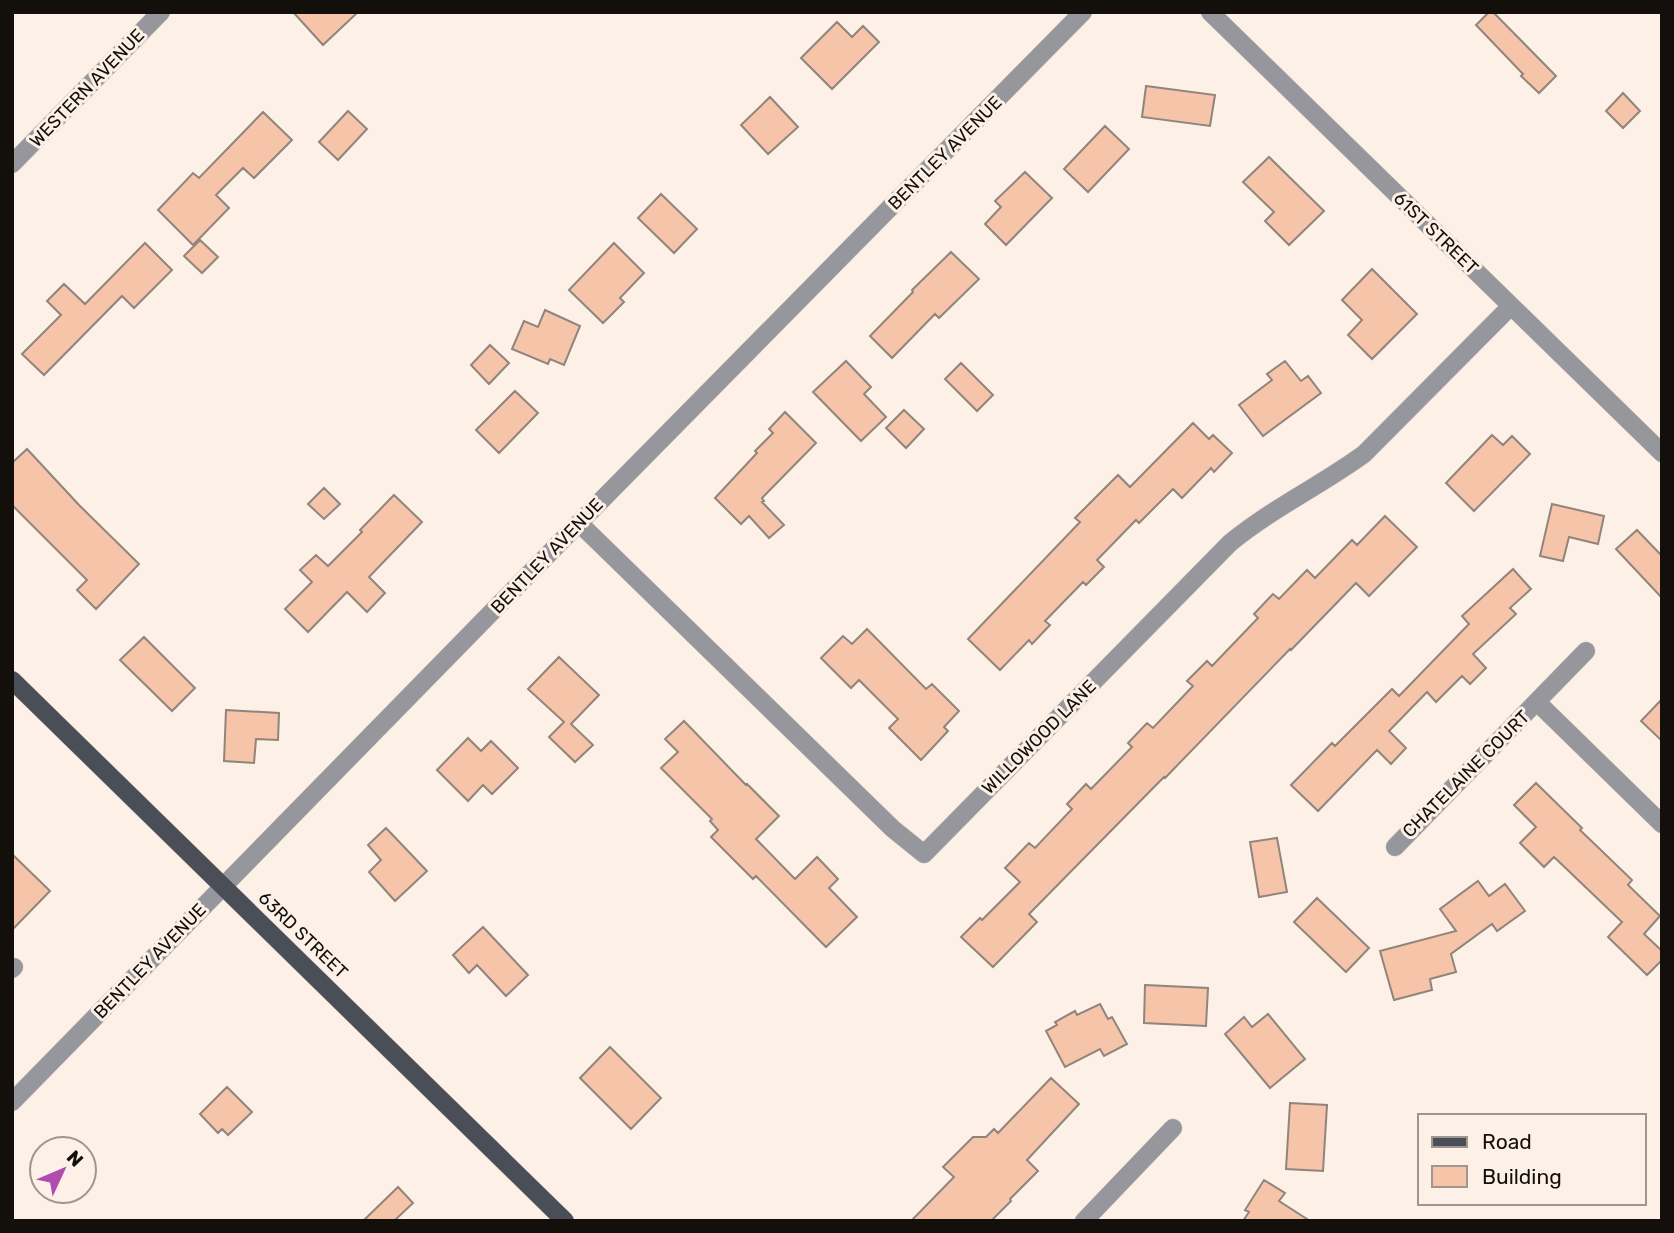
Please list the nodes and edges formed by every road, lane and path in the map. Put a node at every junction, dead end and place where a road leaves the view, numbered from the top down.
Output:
1 (161, 12) edge
2 (1083, 12) edge
3 (1210, 12) edge
4 (12, 164) edge
5 (1511, 306) junction
6 (1662, 453) edge
7 (579, 523) junction
8 (1586, 651) dead end
9 (12, 680) edge
10 (1537, 702) junction
11 (1662, 824) edge
12 (1395, 847) dead end
13 (223, 886) junction
14 (12, 1102) edge
15 (1173, 1128) dead end
16 (565, 1221) edge
17 (1084, 1221) edge

1 - 4 street, WESTERN AVENUE
2 - 7 street, BENTLEY AVENUE
3 - 5 street, 61ST STREET
5 - 6 street, 61ST STREET
5 - 7 street, WILLOWOOD LANE
7 - 13 street, BENTLEY AVENUE
8 - 10 street, CHATELAINE COURT
9 - 13 main road, 63RD STREET
10 - 11 street, CHATELAINE COURT
10 - 12 street, CHATELAINE COURT
13 - 14 street, BENTLEY AVENUE
13 - 16 main road, 63RD STREET
15 - 17 street

